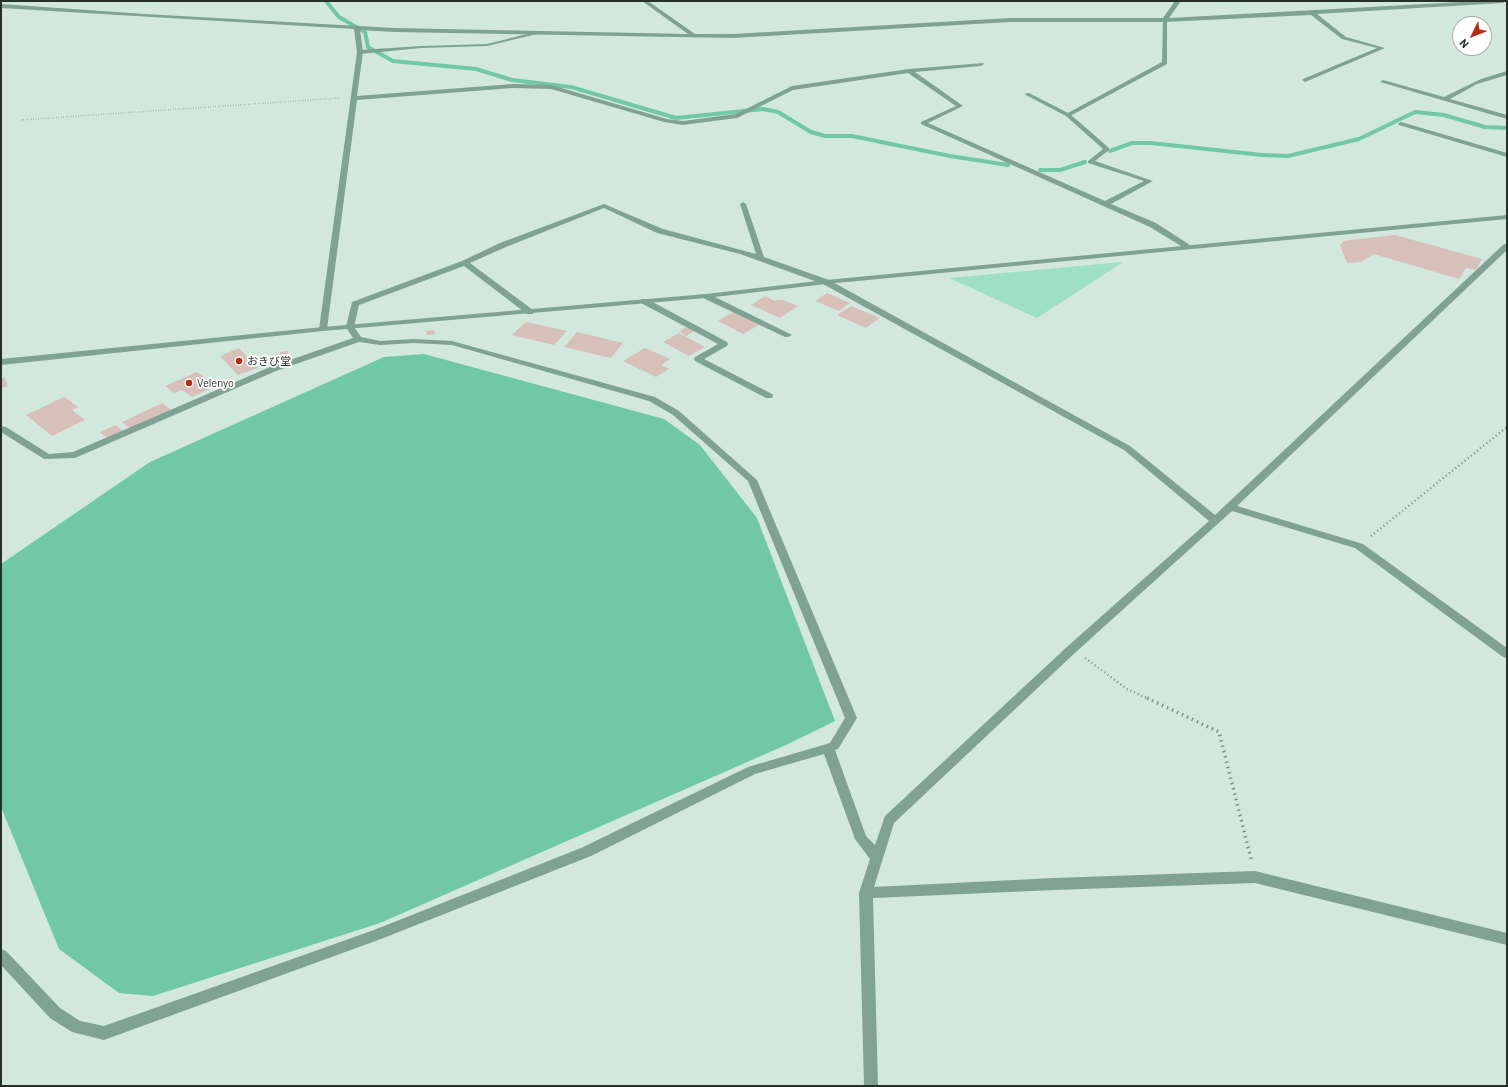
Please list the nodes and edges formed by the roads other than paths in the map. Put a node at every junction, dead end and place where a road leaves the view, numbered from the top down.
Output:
1 (645, 1) edge
2 (1178, 1) edge
3 (1503, 1) edge
4 (1481, 2) junction
5 (1, 6) edge
6 (1507, 7) edge
7 (1312, 13) junction
8 (1164, 20) junction
9 (357, 29) junction
10 (535, 33) junction
11 (695, 36) junction
12 (360, 52) junction
13 (981, 64) dead end
14 (909, 71) junction
15 (1507, 73) edge
16 (1305, 80) dead end
17 (1383, 82) dead end
18 (1026, 94) dead end
19 (353, 98) junction
20 (1446, 99) junction
21 (1068, 115) junction
22 (1507, 117) edge
23 (1401, 124) dead end
24 (1507, 155) edge
25 (743, 204) dead end
26 (1105, 204) junction
27 (1507, 217) edge
28 (1507, 246) edge
29 (1189, 247) junction
30 (761, 259) junction
31 (465, 263) junction
32 (826, 282) junction
33 (706, 296) junction
34 (644, 301) junction
35 (530, 312) junction
36 (350, 327) junction
37 (323, 330) junction
38 (788, 335) dead end
39 (358, 340) junction
40 (1, 362) edge
41 (769, 396) dead end
42 (1, 429) edge
43 (1230, 507) junction
44 (1214, 520) junction
45 (1507, 654) edge
46 (828, 748) junction
47 (877, 857) junction
48 (866, 893) junction
49 (1507, 939) edge
50 (1, 955) edge
51 (871, 1086) edge

1 - 11 street
2 - 8 street
3 - 4 street
4 - 6 street
4 - 7 street
5 - 9 street
7 - 8 street
7 - 16 street
8 - 11 street
8 - 21 lane
9 - 10 street
9 - 12 street
10 - 11 street
10 - 12 lane
12 - 19 street
13 - 14 street
14 - 19 street
14 - 26 street
15 - 20 street
17 - 20 street
18 - 21 street
19 - 37 street
20 - 22 street
21 - 26 street
23 - 24 street
25 - 30 street
26 - 29 street
27 - 29 street
28 - 43 street
29 - 32 street
30 - 31 street
30 - 32 street
31 - 35 street
31 - 36 street
32 - 33 street
32 - 44 street
33 - 34 street
33 - 38 street
34 - 35 street
34 - 41 street
35 - 36 street
36 - 37 street
36 - 39 street
37 - 40 street
39 - 42 street
39 - 46 street
43 - 44 street
43 - 45 street
44 - 47 street
46 - 47 street
46 - 50 street
47 - 48 street
48 - 49 street
48 - 51 street

